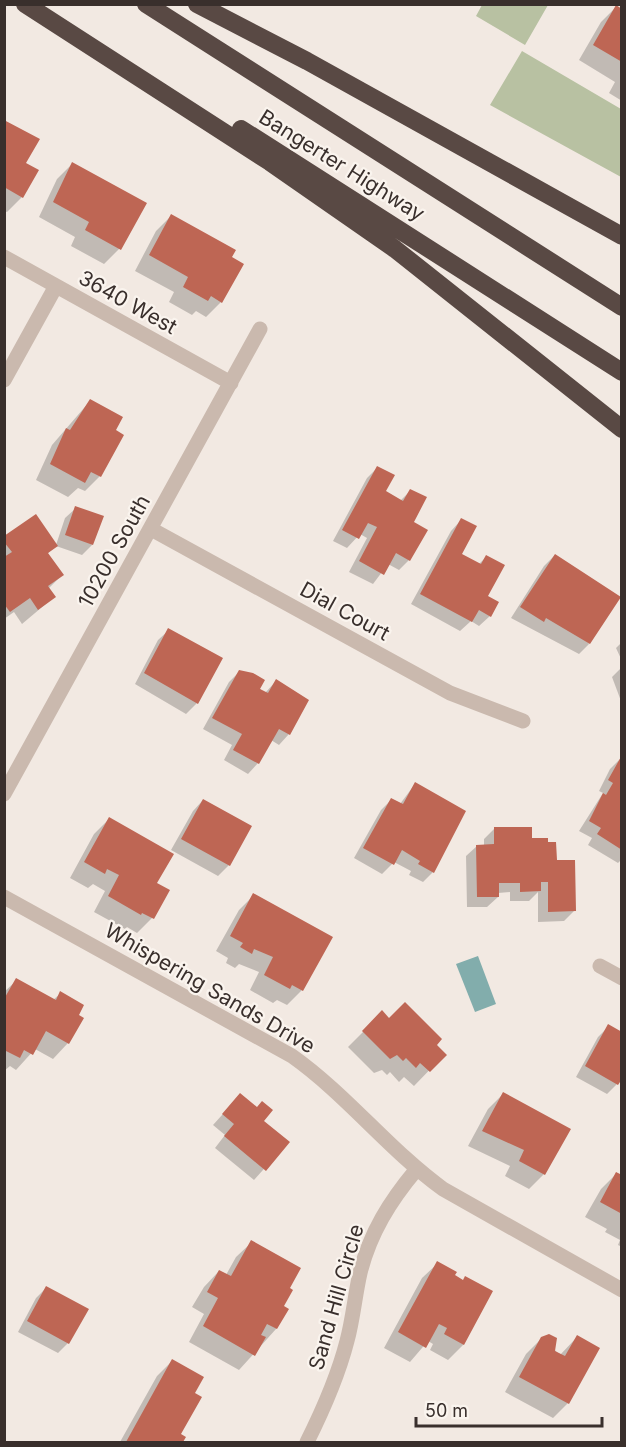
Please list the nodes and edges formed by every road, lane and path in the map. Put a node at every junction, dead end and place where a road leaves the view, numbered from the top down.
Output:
1 (25, 4) edge
2 (33, 4) edge
3 (146, 4) edge
4 (198, 4) edge
5 (621, 236) edge
6 (4, 257) edge
7 (56, 286) junction
8 (621, 307) edge
9 (260, 329) dead end
10 (621, 372) edge
11 (4, 380) edge
12 (231, 382) junction
13 (621, 429) edge
14 (151, 529) junction
15 (523, 721) dead end
16 (4, 794) edge
17 (4, 897) edge
18 (600, 966) dead end
19 (621, 978) edge
20 (416, 1170) junction
21 (621, 1290) edge
22 (307, 1443) edge

1 - 13 highway
2 - 10 highway, Bangerter Highway
3 - 8 highway, Bangerter Highway
4 - 5 highway
6 - 7 street, 3640 West
7 - 11 street
7 - 12 street, 3640 West
9 - 12 street, 10200 South
12 - 14 street, 10200 South
14 - 15 street, Dial Court
14 - 16 street, 10200 South
17 - 20 street, Whispering Sands Drive
18 - 19 street
20 - 21 street, Whispering Sands Drive
20 - 22 street, Sand Hill Circle

